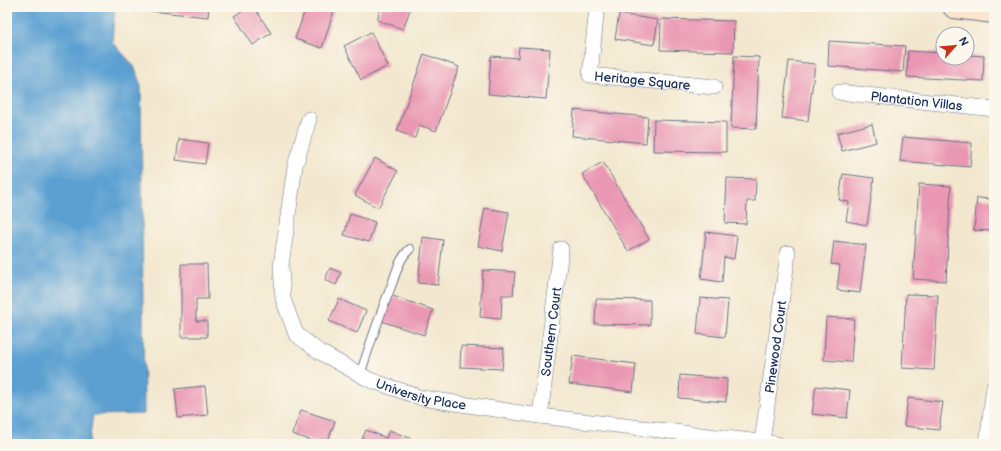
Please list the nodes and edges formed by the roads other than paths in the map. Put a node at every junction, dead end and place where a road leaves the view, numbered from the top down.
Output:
1 (597, 7) edge
2 (954, 7) edge
3 (994, 12) edge
4 (714, 87) dead end
5 (839, 92) dead end
6 (994, 109) edge
7 (309, 119) dead end
8 (410, 249) dead end
9 (561, 249) dead end
10 (788, 253) dead end
11 (360, 374) junction
12 (994, 387) edge
13 (540, 416) junction
14 (762, 442) junction
15 (777, 444) edge
16 (987, 444) edge

1 - 4 street, Heritage Square
2 - 3 street
5 - 6 street, Plantation Villas
7 - 11 street, University Place
8 - 11 lane
9 - 13 street, Southern Court
10 - 14 street, Pinewood Court
11 - 13 street, University Place
12 - 16 street
13 - 14 street, University Place
14 - 15 street, University Place

